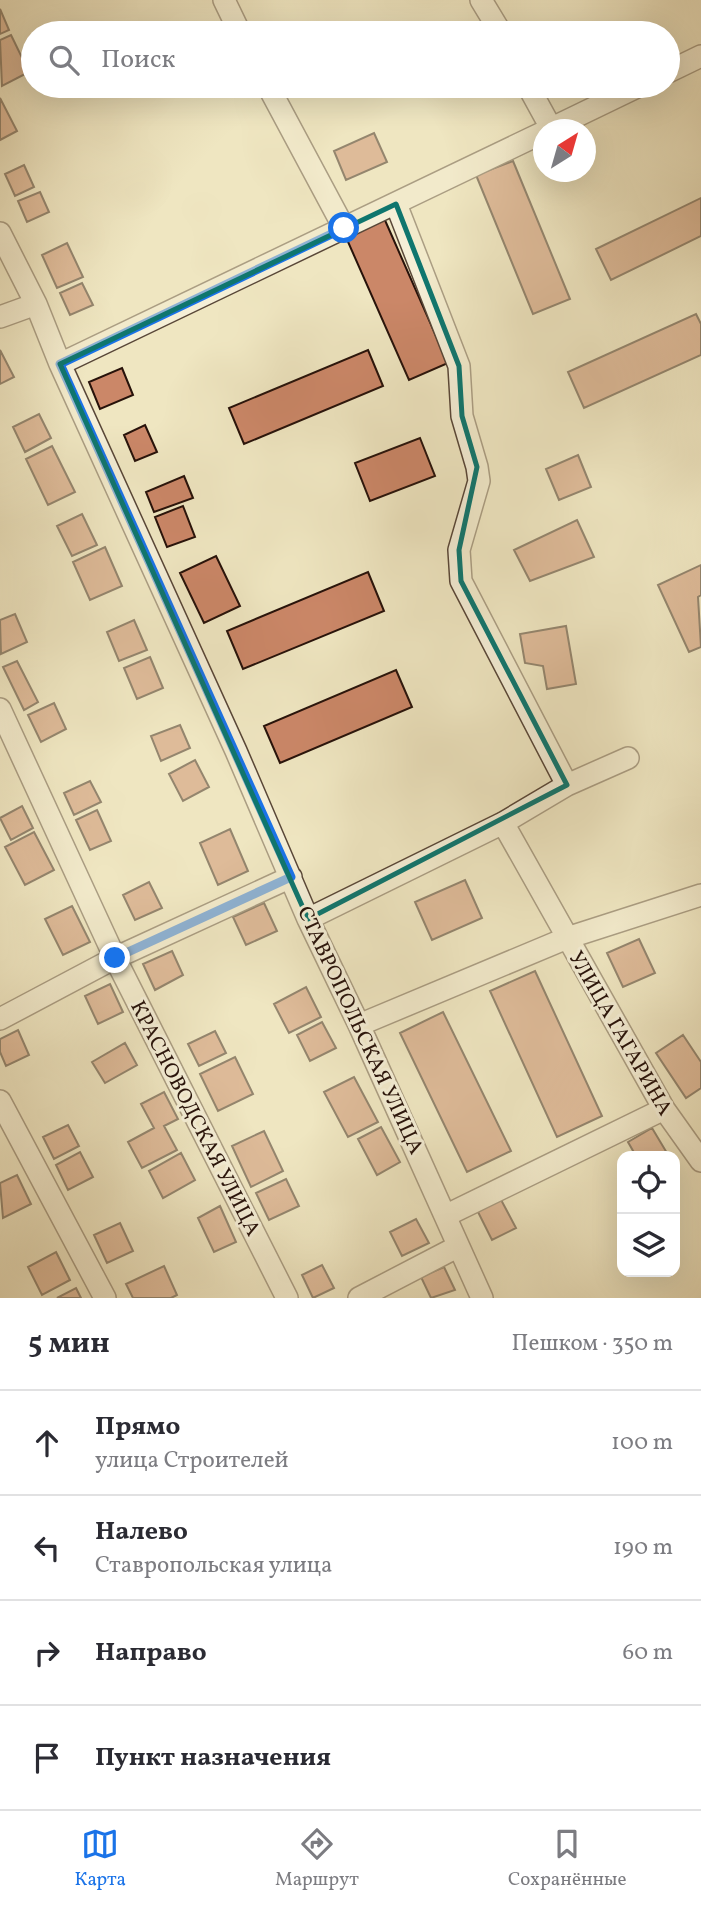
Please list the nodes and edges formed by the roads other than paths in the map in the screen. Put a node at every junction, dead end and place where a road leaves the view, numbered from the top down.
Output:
1 (224, 0) edge
2 (481, 0) edge
3 (234, 21) edge
4 (494, 21) edge
5 (701, 55) edge
6 (680, 66) edge
7 (274, 98) edge
8 (533, 98) edge
9 (614, 98) edge
10 (543, 119) edge
11 (571, 119) edge
12 (533, 137) edge
13 (396, 204) junction
14 (344, 228) junction
15 (0, 233) edge
16 (36, 304) junction
17 (0, 317) edge
18 (60, 364) junction
19 (0, 709) edge
20 (628, 758) dead end
21 (567, 786) junction
22 (503, 823) junction
23 (291, 877) junction
24 (701, 895) edge
25 (308, 919) junction
26 (567, 939) junction
27 (115, 958) junction
28 (0, 1019) edge
29 (359, 1025) junction
30 (0, 1101) edge
31 (664, 1109) junction
32 (701, 1161) edge
33 (447, 1215) junction
34 (457, 1247) junction
35 (105, 1298) edge
36 (287, 1298) edge
37 (359, 1298) edge
38 (482, 1298) edge

1 - 3 street
2 - 4 street
5 - 6 street
7 - 14 street
8 - 10 street
9 - 11 street
12 - 13 street
13 - 14 street
13 - 21 street
14 - 18 street
15 - 16 street, СТАВРОПОЛЬСКАЯ УЛИЦА
16 - 17 street
16 - 18 street, СТАВРОПОЛЬСКАЯ УЛИЦА
18 - 23 street, СТАВРОПОЛЬСКАЯ УЛИЦА
19 - 27 street, КРАСНОВОДСКАЯ УЛИЦА
20 - 21 street
21 - 22 street
22 - 25 street
22 - 26 street, УЛИЦА ГАГАРИНА
23 - 25 street, СТАВРОПОЛЬСКАЯ УЛИЦА
23 - 27 street
24 - 26 street
25 - 29 street, СТАВРОПОЛЬСКАЯ УЛИЦА
26 - 29 street
26 - 31 street, УЛИЦА ГАГАРИНА
27 - 28 street
27 - 36 street, КРАСНОВОДСКАЯ УЛИЦА
29 - 33 street, СТАВРОПОЛЬСКАЯ УЛИЦА
30 - 35 street
31 - 32 street, УЛИЦА ГАГАРИНА
31 - 33 street
33 - 34 street, СТАВРОПОЛЬСКАЯ УЛИЦА
34 - 37 street
34 - 38 street, СТАВРОПОЛЬСКАЯ УЛИЦА

